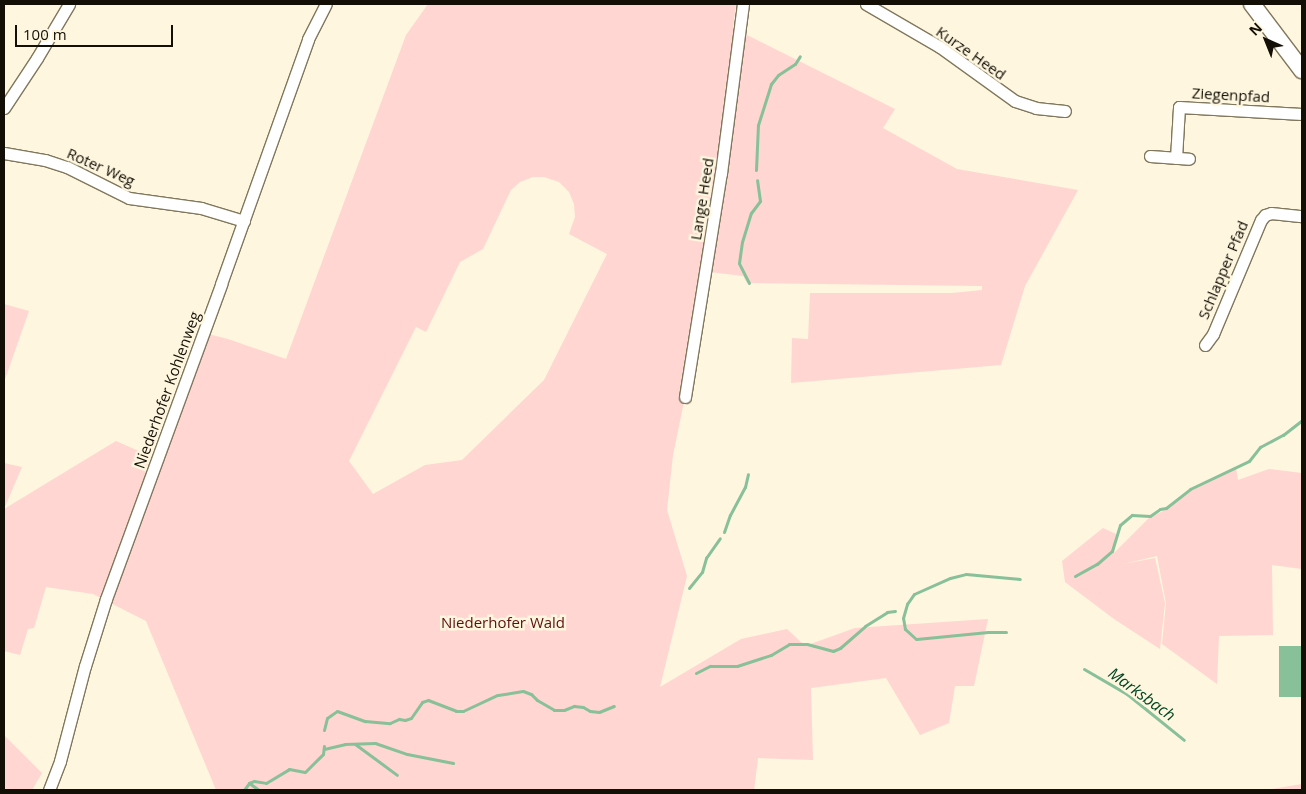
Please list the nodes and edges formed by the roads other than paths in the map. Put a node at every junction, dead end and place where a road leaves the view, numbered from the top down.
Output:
1 (69, 4) edge
2 (326, 4) edge
3 (743, 4) edge
4 (866, 4) edge
5 (1252, 4) edge
6 (1302, 70) edge
7 (4, 108) edge
8 (1065, 111) dead end
9 (1302, 114) edge
10 (4, 153) edge
11 (1150, 156) dead end
12 (1176, 158) junction
13 (1188, 160) dead end
14 (1302, 216) edge
15 (244, 221) junction
16 (1206, 345) dead end
17 (685, 397) dead end
18 (49, 790) edge

1 - 7 street
2 - 15 street, Niederhofer Kohlenweg
3 - 17 street, Lange Heed
4 - 8 street, Kurze Heed
5 - 6 main road
9 - 12 street, Ziegenpfad
10 - 15 street, Roter Weg
11 - 12 street
12 - 13 street
14 - 16 street, Schlapper Pfad
15 - 18 street, Niederhofer Kohlenweg

